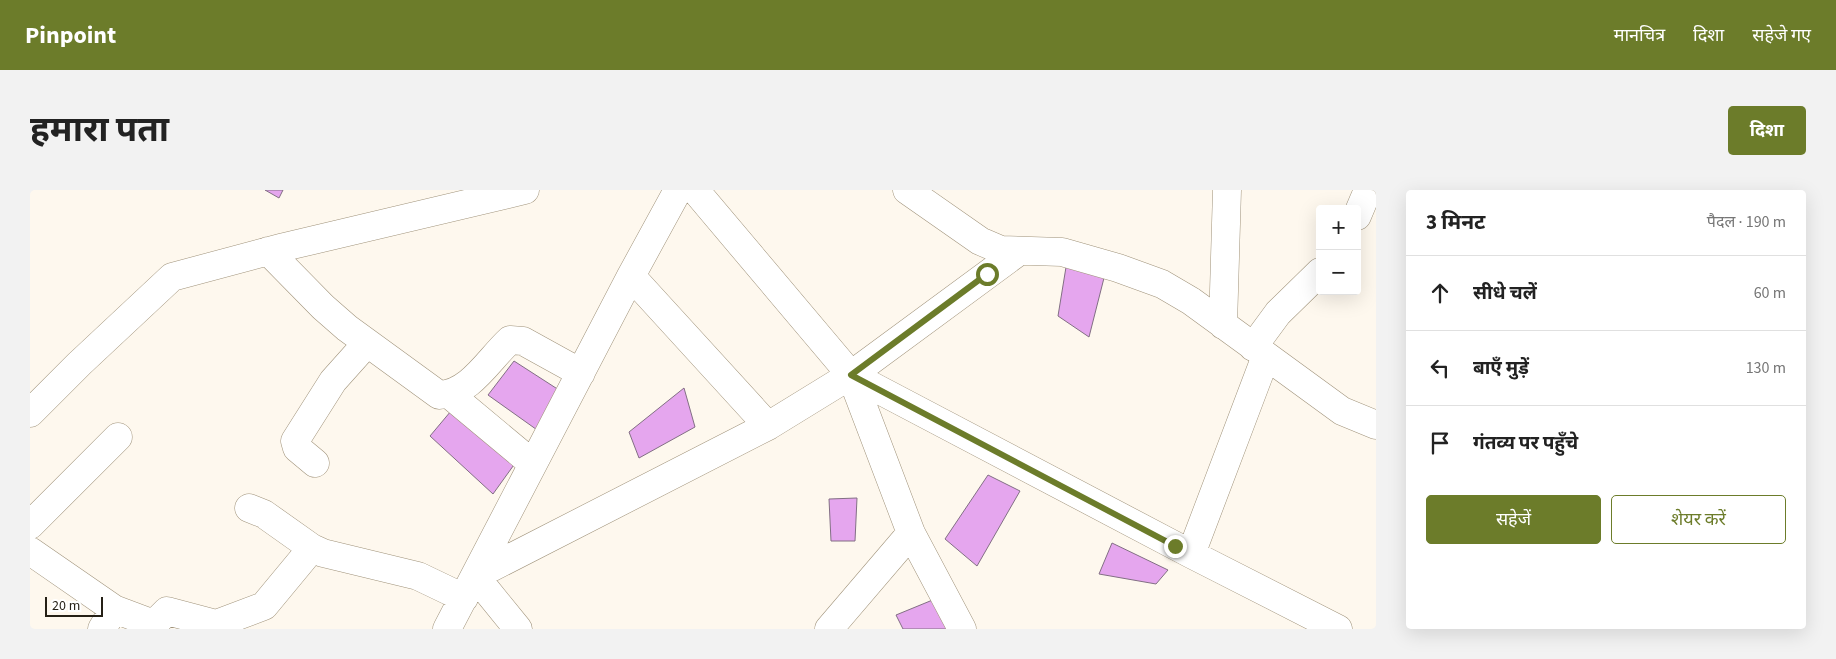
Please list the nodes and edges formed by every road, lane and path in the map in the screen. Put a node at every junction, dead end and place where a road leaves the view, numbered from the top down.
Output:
1 (525, 190) edge
2 (678, 190) edge
3 (695, 190) edge
4 (908, 190) edge
5 (1227, 190) edge
6 (1368, 190) edge
7 (1361, 207) edge
8 (268, 251) junction
9 (1018, 252) junction
10 (631, 276) junction
11 (1316, 276) edge
12 (1223, 324) junction
13 (367, 343) junction
14 (1259, 352) junction
15 (581, 373) junction
16 (851, 375) junction
17 (449, 394) junction
18 (30, 413) edge
19 (1376, 425) edge
20 (768, 426) junction
21 (118, 437) dead end
22 (315, 463) dead end
23 (533, 464) junction
24 (249, 508) dead end
25 (30, 524) edge
26 (911, 533) junction
27 (312, 548) junction
28 (30, 551) edge
29 (1191, 554) junction
30 (470, 587) junction
31 (108, 619) edge
32 (447, 629) edge
33 (518, 629) edge
34 (829, 629) edge
35 (962, 629) edge
36 (1338, 629) edge

1 - 8 street
2 - 10 street
3 - 16 street
4 - 9 street
5 - 12 street
6 - 7 street
8 - 13 street
8 - 18 street
9 - 12 street
9 - 16 street
10 - 15 street
10 - 20 street
11 - 14 street
12 - 14 street
13 - 17 street
13 - 22 street
14 - 19 street
14 - 29 street
15 - 17 street
15 - 23 street
16 - 20 street
16 - 26 street
16 - 29 street
17 - 23 street
20 - 30 street
21 - 25 street
23 - 30 street
24 - 27 street
26 - 34 street
26 - 35 street
27 - 30 street
27 - 31 street
28 - 31 street
29 - 36 street
30 - 32 street
30 - 33 street

